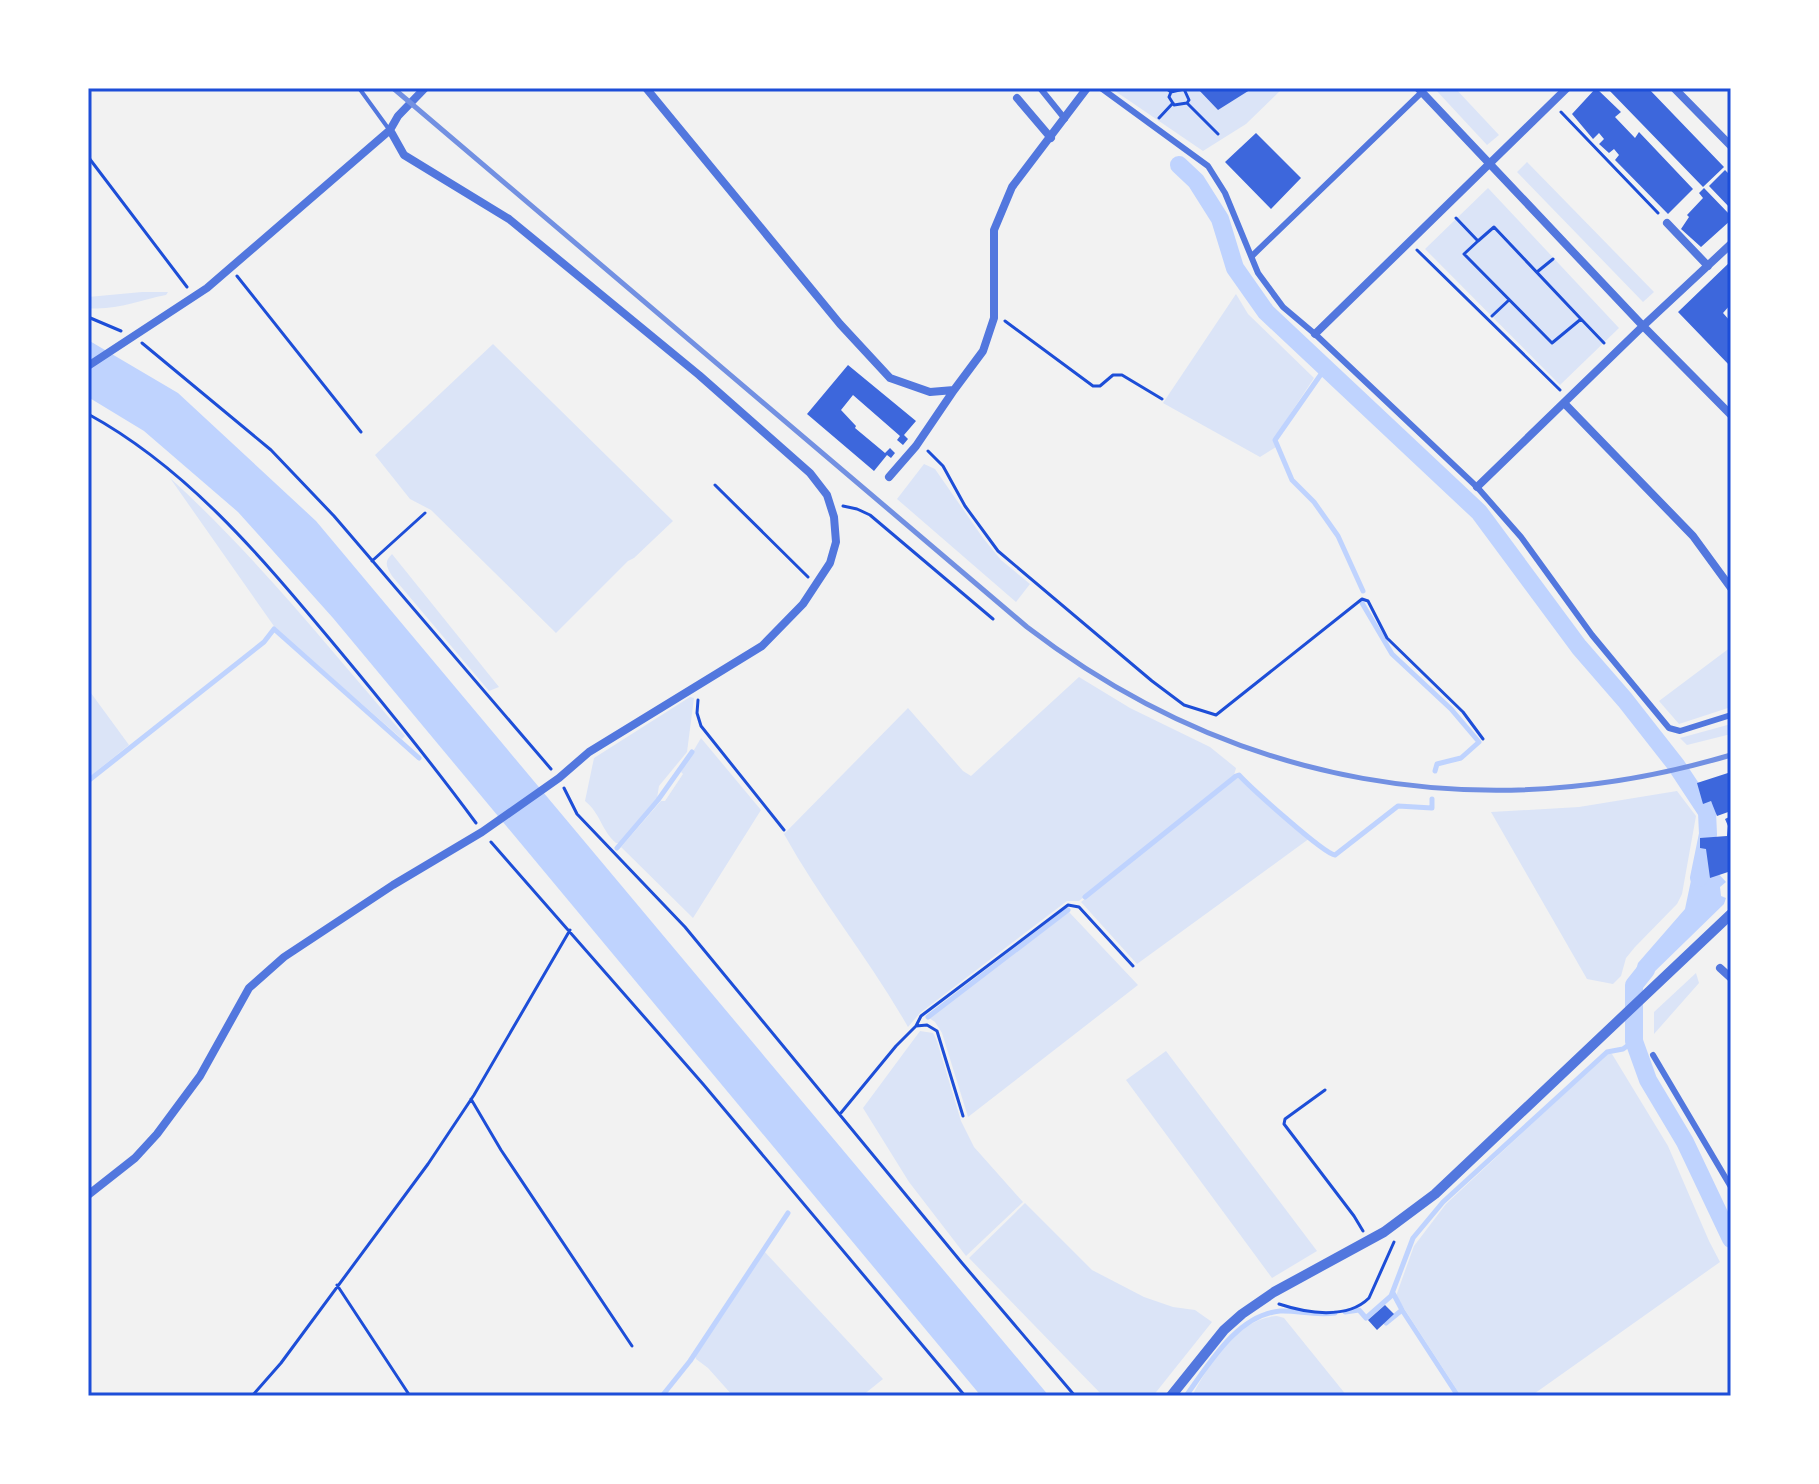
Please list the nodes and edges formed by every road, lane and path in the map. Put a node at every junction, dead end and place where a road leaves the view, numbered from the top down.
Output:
1 (359, 88) edge
2 (425, 88) edge
3 (646, 88) edge
4 (1040, 88) edge
5 (1087, 88) edge
6 (1101, 88) edge
7 (1166, 88) edge
8 (1567, 88) edge
9 (1674, 88) edge
10 (1187, 89) edge
11 (1420, 90) edge
12 (1171, 92) junction
13 (1017, 98) dead end
14 (1173, 103) junction
15 (1187, 103) junction
16 (1561, 112) dead end
17 (1065, 119) junction
18 (1158, 120) dead end
19 (390, 130) junction
20 (1218, 134) dead end
21 (1051, 138) junction
22 (1731, 146) edge
23 (89, 158) edge
24 (1489, 163) junction
25 (1456, 218) dead end
26 (1667, 223) joint
27 (1478, 241) junction
28 (1408, 242) junction
29 (1731, 244) edge
30 (1252, 256) junction
31 (1553, 259) dead end
32 (1708, 266) junction
33 (230, 267) junction
34 (1537, 272) junction
35 (194, 296) junction
36 (1509, 300) junction
37 (1492, 316) dead end
38 (88, 317) edge
39 (994, 318) junction
40 (1581, 319) junction
41 (1643, 326) junction
42 (1315, 334) junction
43 (133, 337) junction
44 (1604, 343) dead end
45 (88, 366) edge
46 (954, 390) junction
47 (1162, 399) dead end
48 (1566, 401) junction
49 (88, 414) edge
50 (1731, 415) edge
51 (361, 432) dead end
52 (916, 446) junction
53 (889, 477) dead end
54 (715, 485) dead end
55 (1477, 487) junction
56 (831, 507) junction
57 (425, 513) dead end
58 (372, 561) junction
59 (817, 585) junction
60 (1731, 588) edge
61 (993, 619) dead end
62 (701, 684) junction
63 (1731, 715) edge
64 (1483, 739) dead end
65 (559, 778) junction
66 (784, 830) dead end
67 (482, 832) junction
68 (1731, 914) edge
69 (570, 930) junction
70 (1133, 966) dead end
71 (1720, 968) dead end
72 (1731, 978) edge
73 (916, 1026) junction
74 (1653, 1055) dead end
75 (1325, 1090) dead end
76 (471, 1099) junction
77 (840, 1114) junction
78 (963, 1116) dead end
79 (1731, 1187) edge
80 (88, 1195) edge
81 (1404, 1218) junction
82 (1369, 1241) junction
83 (337, 1285) junction
84 (1265, 1298) junction
85 (632, 1346) dead end
86 (252, 1396) edge
87 (410, 1396) edge
88 (965, 1396) edge
89 (1075, 1396) edge
90 (1171, 1396) edge

1 - 19 lane
2 - 19 street
3 - 46 street
4 - 17 street
5 - 17 street
6 - 30 street
7 - 12 path
8 - 24 street
9 - 22 street
10 - 12 path
10 - 15 path
11 - 24 street
11 - 30 street
12 - 14 path
13 - 21 street
14 - 15 path
14 - 18 path
15 - 20 path
16 - 26 path
17 - 21 street
19 - 33 street
19 - 56 street
21 - 39 street
23 - 35 path
24 - 28 street
24 - 41 street
25 - 27 path
26 - 32 street
27 - 34 path
27 - 36 path
28 - 42 street
28 - 48 path
29 - 32 street
30 - 42 street
31 - 34 path
32 - 41 street
33 - 35 street
33 - 51 path
34 - 40 path
35 - 43 street
36 - 37 path
36 - 40 path
38 - 43 path
39 - 46 street
39 - 47 path
40 - 44 path
41 - 48 street
41 - 50 street
42 - 55 street
43 - 45 street
43 - 58 path
46 - 52 street
48 - 55 street
48 - 60 street
49 - 67 path
52 - 53 street
52 - 64 path
54 - 59 path
55 - 63 street
56 - 59 street
56 - 61 path
57 - 58 path
58 - 65 path
59 - 62 street
62 - 65 street
62 - 66 path
65 - 67 street
65 - 77 path
67 - 69 path
67 - 80 street
68 - 81 street
69 - 76 path
69 - 88 path
70 - 73 path
71 - 72 street
73 - 77 path
73 - 78 path
74 - 79 street
75 - 82 path
76 - 83 path
76 - 85 path
77 - 89 path
81 - 82 street
81 - 84 path
82 - 84 street
83 - 86 path
83 - 87 path
84 - 90 street

